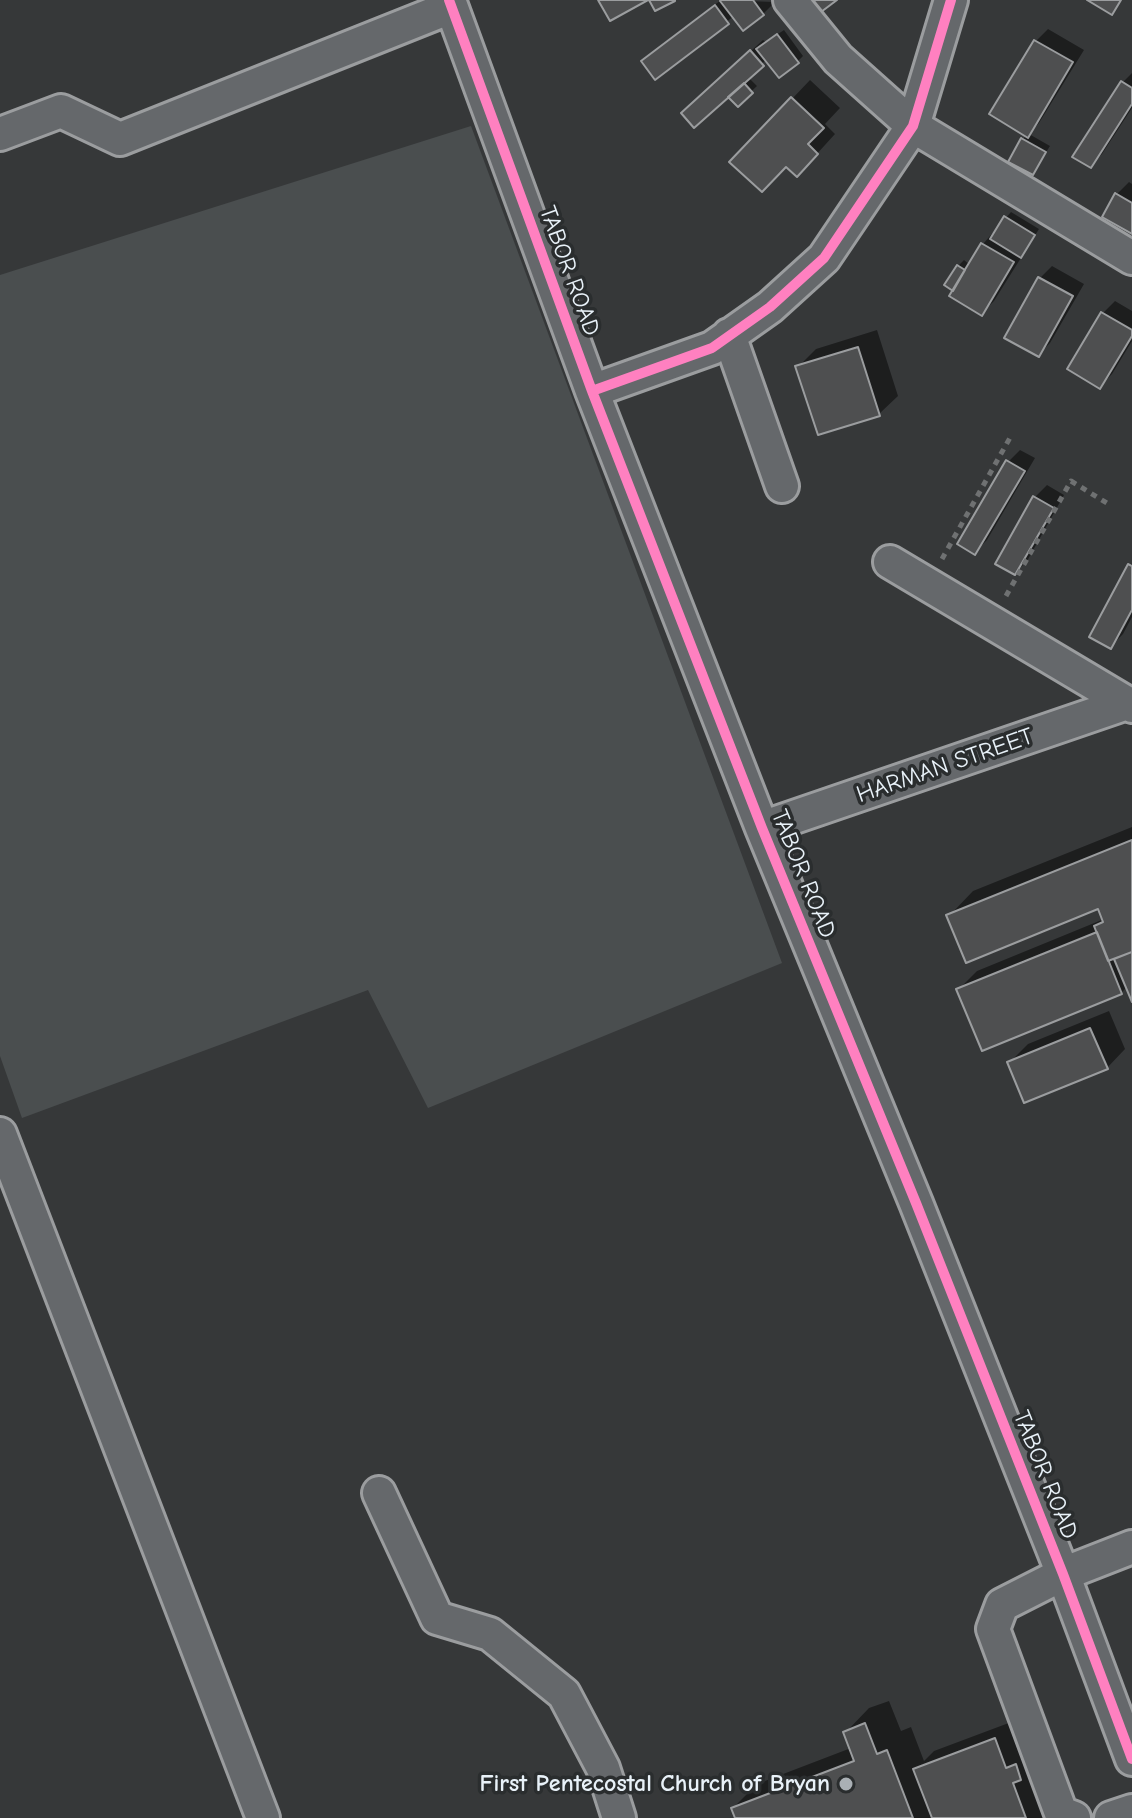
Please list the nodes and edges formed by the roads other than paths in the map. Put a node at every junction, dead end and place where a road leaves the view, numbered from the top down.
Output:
1 (790, 0) edge
2 (951, 0) edge
3 (450, 3) edge
4 (913, 126) junction
5 (0, 134) edge
6 (1132, 258) edge
7 (729, 335) junction
8 (592, 391) junction
9 (782, 486) dead end
10 (890, 562) dead end
11 (1130, 705) edge
12 (762, 828) junction
13 (0, 1134) edge
14 (379, 1493) dead end
15 (1132, 1547) edge
16 (1063, 1574) junction
17 (1132, 1759) edge
18 (1132, 1811) edge
19 (263, 1818) edge
20 (619, 1818) edge
21 (1074, 1818) edge
22 (1111, 1818) edge

1 - 4 street
2 - 4 street
3 - 5 street
3 - 8 street, TABOR ROAD
4 - 6 street
4 - 7 street
7 - 8 street
7 - 9 street
8 - 12 street, TABOR ROAD
10 - 11 street
11 - 12 street, HARMAN STREET
12 - 16 street, TABOR ROAD
13 - 19 street
14 - 20 street
15 - 16 street
16 - 17 street, TABOR ROAD
16 - 21 street
18 - 22 street

